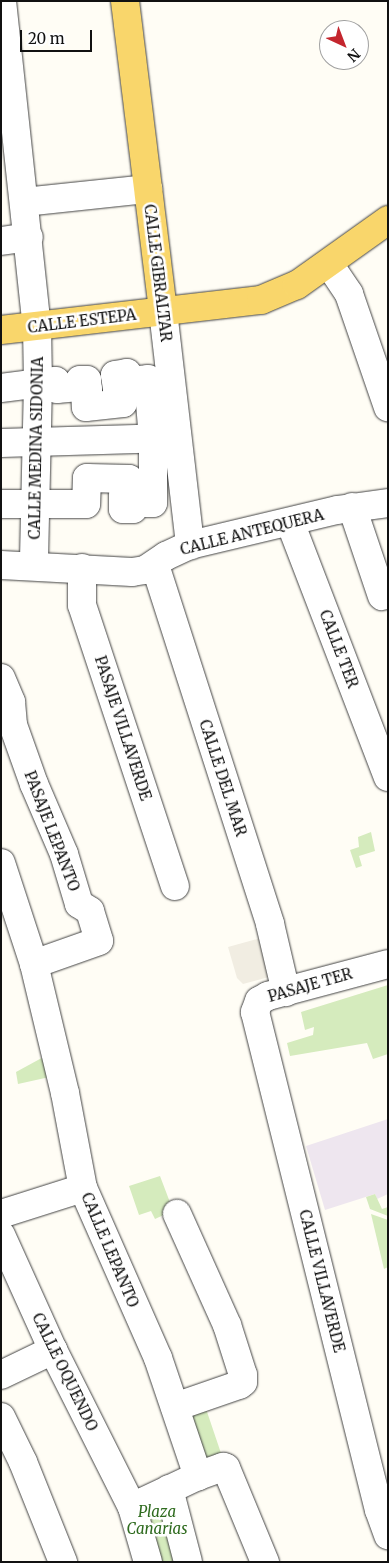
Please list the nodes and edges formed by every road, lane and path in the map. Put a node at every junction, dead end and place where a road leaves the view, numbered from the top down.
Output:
1 (2, 1) edge
2 (125, 1) edge
3 (10, 159) edge
4 (148, 189) junction
5 (24, 202) junction
6 (388, 220) edge
7 (29, 238) junction
8 (1, 241) edge
9 (329, 264) junction
10 (163, 311) junction
11 (37, 326) junction
12 (1, 330) edge
13 (38, 383) junction
14 (1, 388) edge
15 (388, 407) edge
16 (166, 438) junction
17 (37, 441) junction
18 (1, 443) edge
19 (35, 503) junction
20 (388, 503) edge
21 (1, 504) edge
22 (352, 507) junction
23 (290, 522) junction
24 (190, 545) junction
25 (1, 565) edge
26 (155, 565) junction
27 (34, 566) junction
28 (82, 568) junction
29 (382, 596) dead end
30 (1, 678) edge
31 (388, 777) edge
32 (1, 863) edge
33 (175, 886) dead end
34 (34, 964) junction
35 (388, 964) edge
36 (286, 992) junction
37 (258, 1026) joint
38 (83, 1188) junction
39 (1, 1214) edge
40 (177, 1214) dead end
41 (4, 1249) edge
42 (53, 1350) junction
43 (1, 1375) edge
44 (175, 1407) junction
45 (1, 1416) edge
46 (198, 1476) junction
47 (169, 1489) junction
48 (132, 1506) junction
49 (388, 1535) edge
50 (63, 1562) edge
51 (148, 1562) edge
52 (188, 1562) edge
53 (265, 1562) edge

1 - 3 street, CALLE MEDINA SIDONIA
2 - 4 main road, CALLE GIBRALTAR
3 - 5 street, CALLE MEDINA SIDONIA
4 - 5 street
4 - 10 main road, CALLE GIBRALTAR
5 - 7 street, CALLE MEDINA SIDONIA
6 - 9 main road, CALLE ESTEPA
7 - 8 street
7 - 11 street, CALLE MEDINA SIDONIA
9 - 10 main road, CALLE ESTEPA
9 - 15 street
10 - 11 main road, CALLE ESTEPA
10 - 16 street, CALLE GIBRALTAR
11 - 12 main road, CALLE ESTEPA
11 - 13 street, CALLE MEDINA SIDONIA
13 - 14 street
13 - 16 street
13 - 17 street, CALLE MEDINA SIDONIA
16 - 17 street
16 - 19 street
16 - 24 street, CALLE GIBRALTAR
17 - 18 street
17 - 19 street, CALLE MEDINA SIDONIA
19 - 21 street
19 - 27 street, CALLE MEDINA SIDONIA
20 - 22 street, CALLE ANTEQUERA
22 - 23 street, CALLE ANTEQUERA
22 - 29 street
23 - 24 street, CALLE ANTEQUERA
23 - 31 street, CALLE TER
24 - 26 street, CALLE ANTEQUERA
25 - 27 street, CALLE ANTEQUERA
26 - 28 street, CALLE ANTEQUERA
26 - 36 street, CALLE DEL MAR
27 - 28 street, CALLE ANTEQUERA
28 - 33 street, PASAJE VILLAVERDE
30 - 34 street, PASAJE LEPANTO
32 - 34 street, CALLE LEPANTO
34 - 38 street, CALLE LEPANTO
35 - 36 street, PASAJE TER
36 - 37 street, PASAJE TER
37 - 49 street, CALLE VILLAVERDE
38 - 39 street
38 - 44 street, CALLE LEPANTO
40 - 44 street
41 - 42 street, CALLE OQUENDO
42 - 43 street
42 - 48 street, CALLE OQUENDO
44 - 46 street, CALLE LEPANTO
45 - 50 street
46 - 47 street
46 - 53 street
47 - 48 street
47 - 52 street
48 - 51 street

